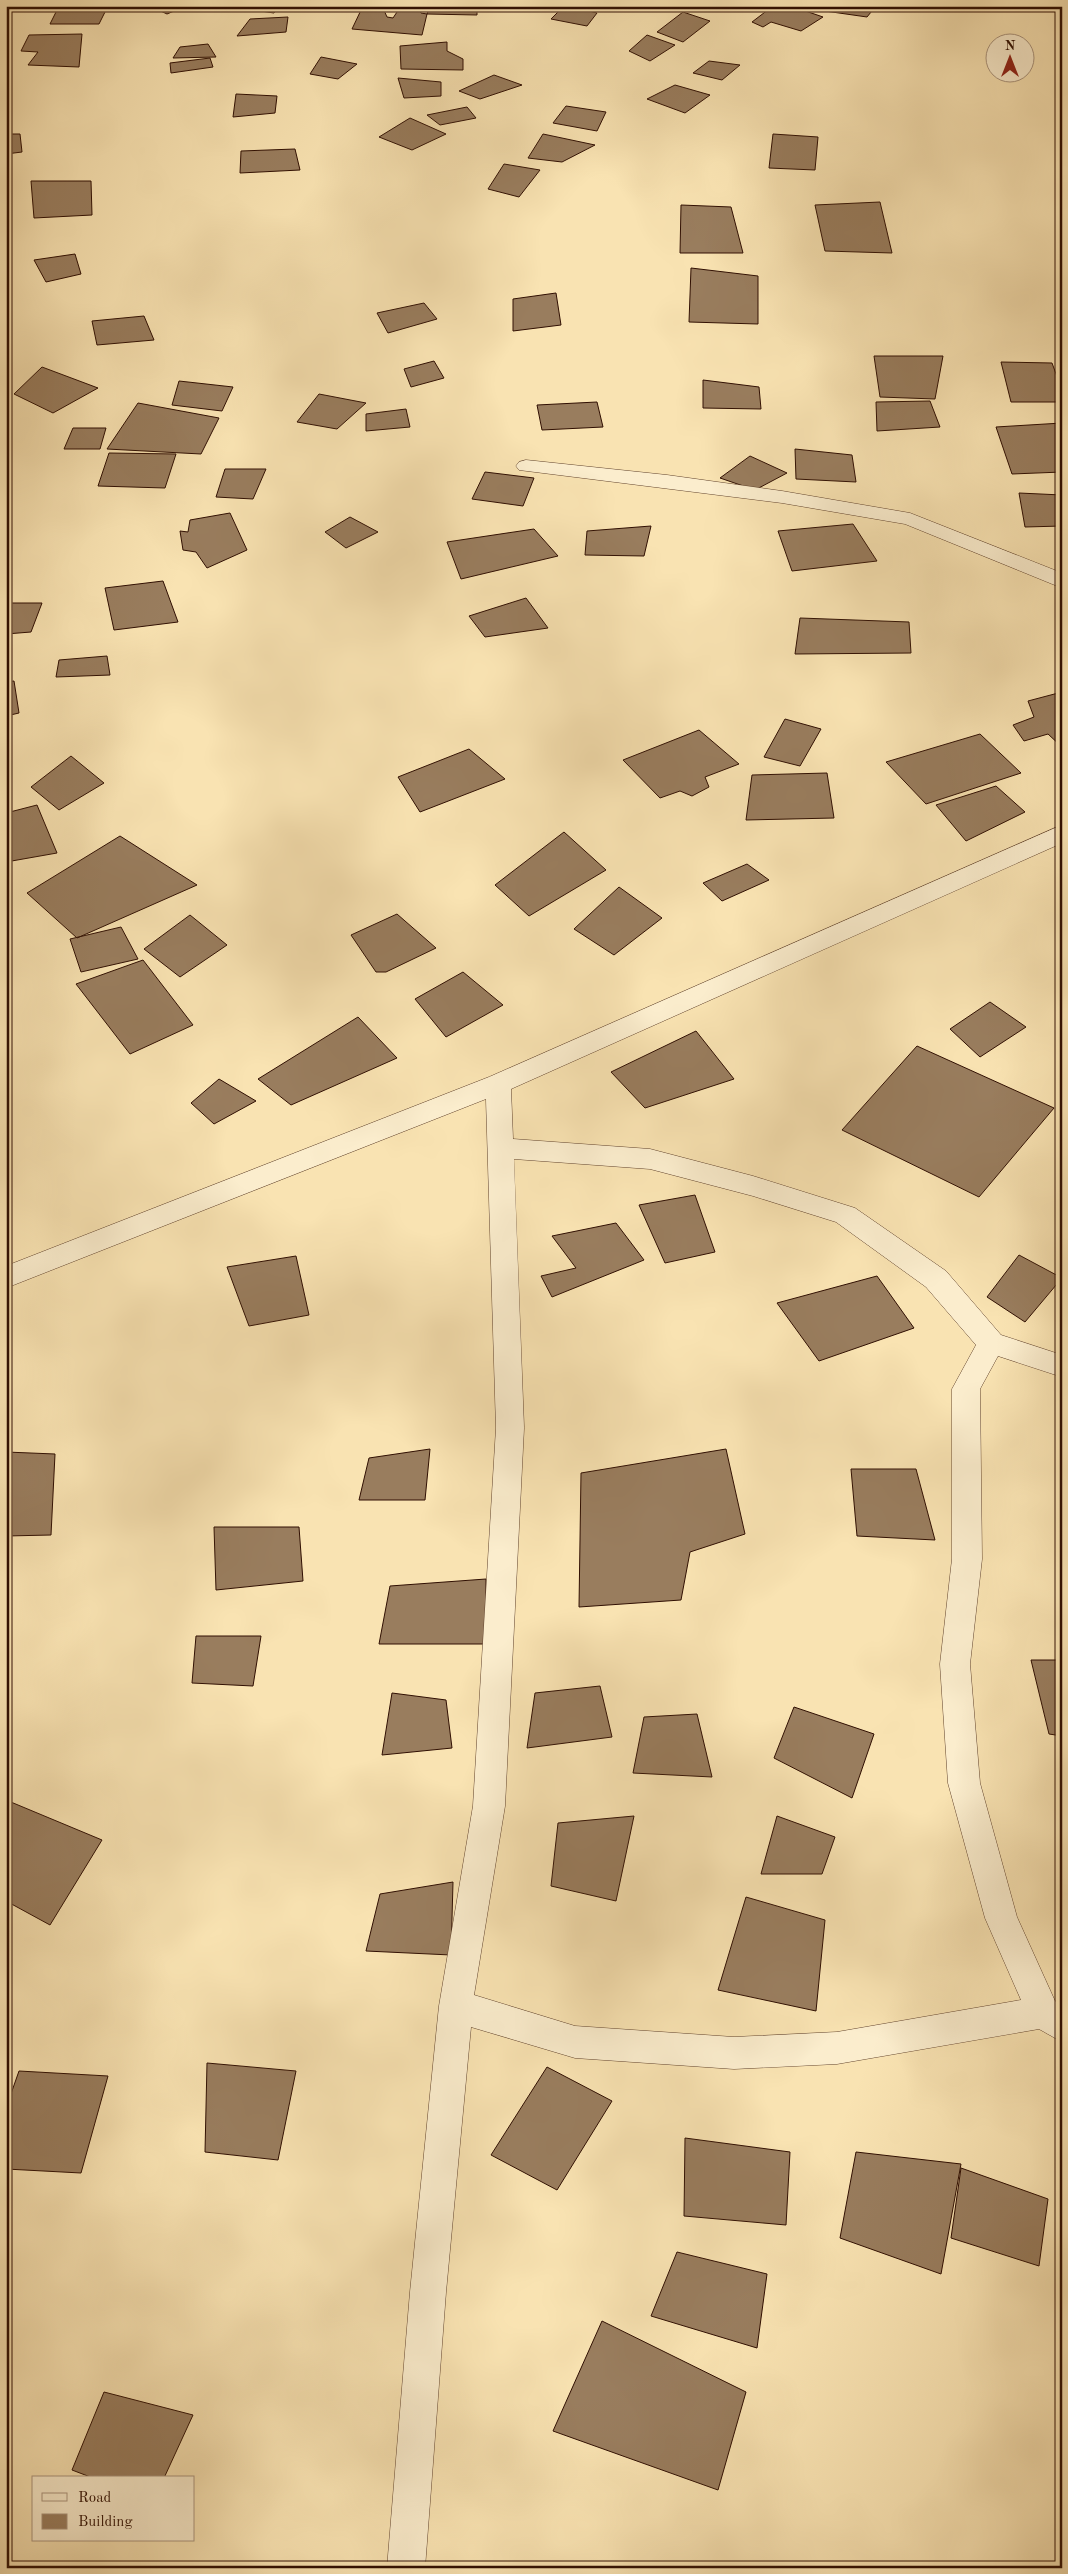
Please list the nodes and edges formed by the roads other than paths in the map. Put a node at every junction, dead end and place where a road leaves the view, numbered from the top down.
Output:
1 (526, 466) dead end
2 (1062, 581) edge
3 (1062, 833) edge
4 (498, 1084) junction
5 (500, 1148) junction
6 (6, 1276) edge
7 (991, 1343) junction
8 (1062, 1366) edge
9 (456, 2006) junction
10 (1052, 2019) edge
11 (406, 2568) edge

1 - 2 street
3 - 4 street
4 - 5 street
4 - 6 street
5 - 7 street
5 - 9 street
7 - 8 street
7 - 10 street
9 - 10 street
9 - 11 street

